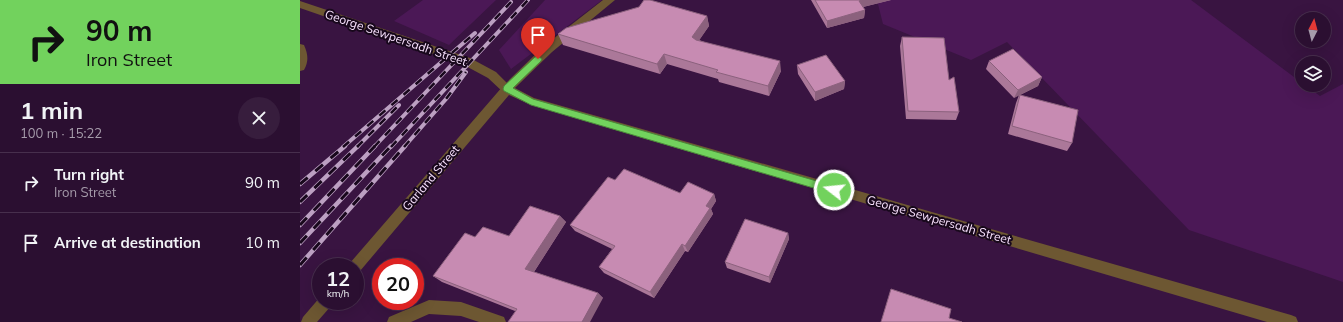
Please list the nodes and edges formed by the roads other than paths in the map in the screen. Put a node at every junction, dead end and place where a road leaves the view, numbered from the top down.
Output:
1 (610, 0) edge
2 (300, 4) edge
3 (300, 48) edge
4 (300, 67) edge
5 (507, 89) junction
6 (363, 258) edge
7 (318, 310) edge
8 (308, 322) edge
9 (394, 322) edge
10 (499, 322) edge
11 (1291, 322) edge

1 - 5 street, Garland Street
2 - 5 street, George Sewpersadh Street
3 - 4 street
5 - 6 street, Garland Street
5 - 11 street, George Sewpersadh Street
7 - 8 street
9 - 10 street

